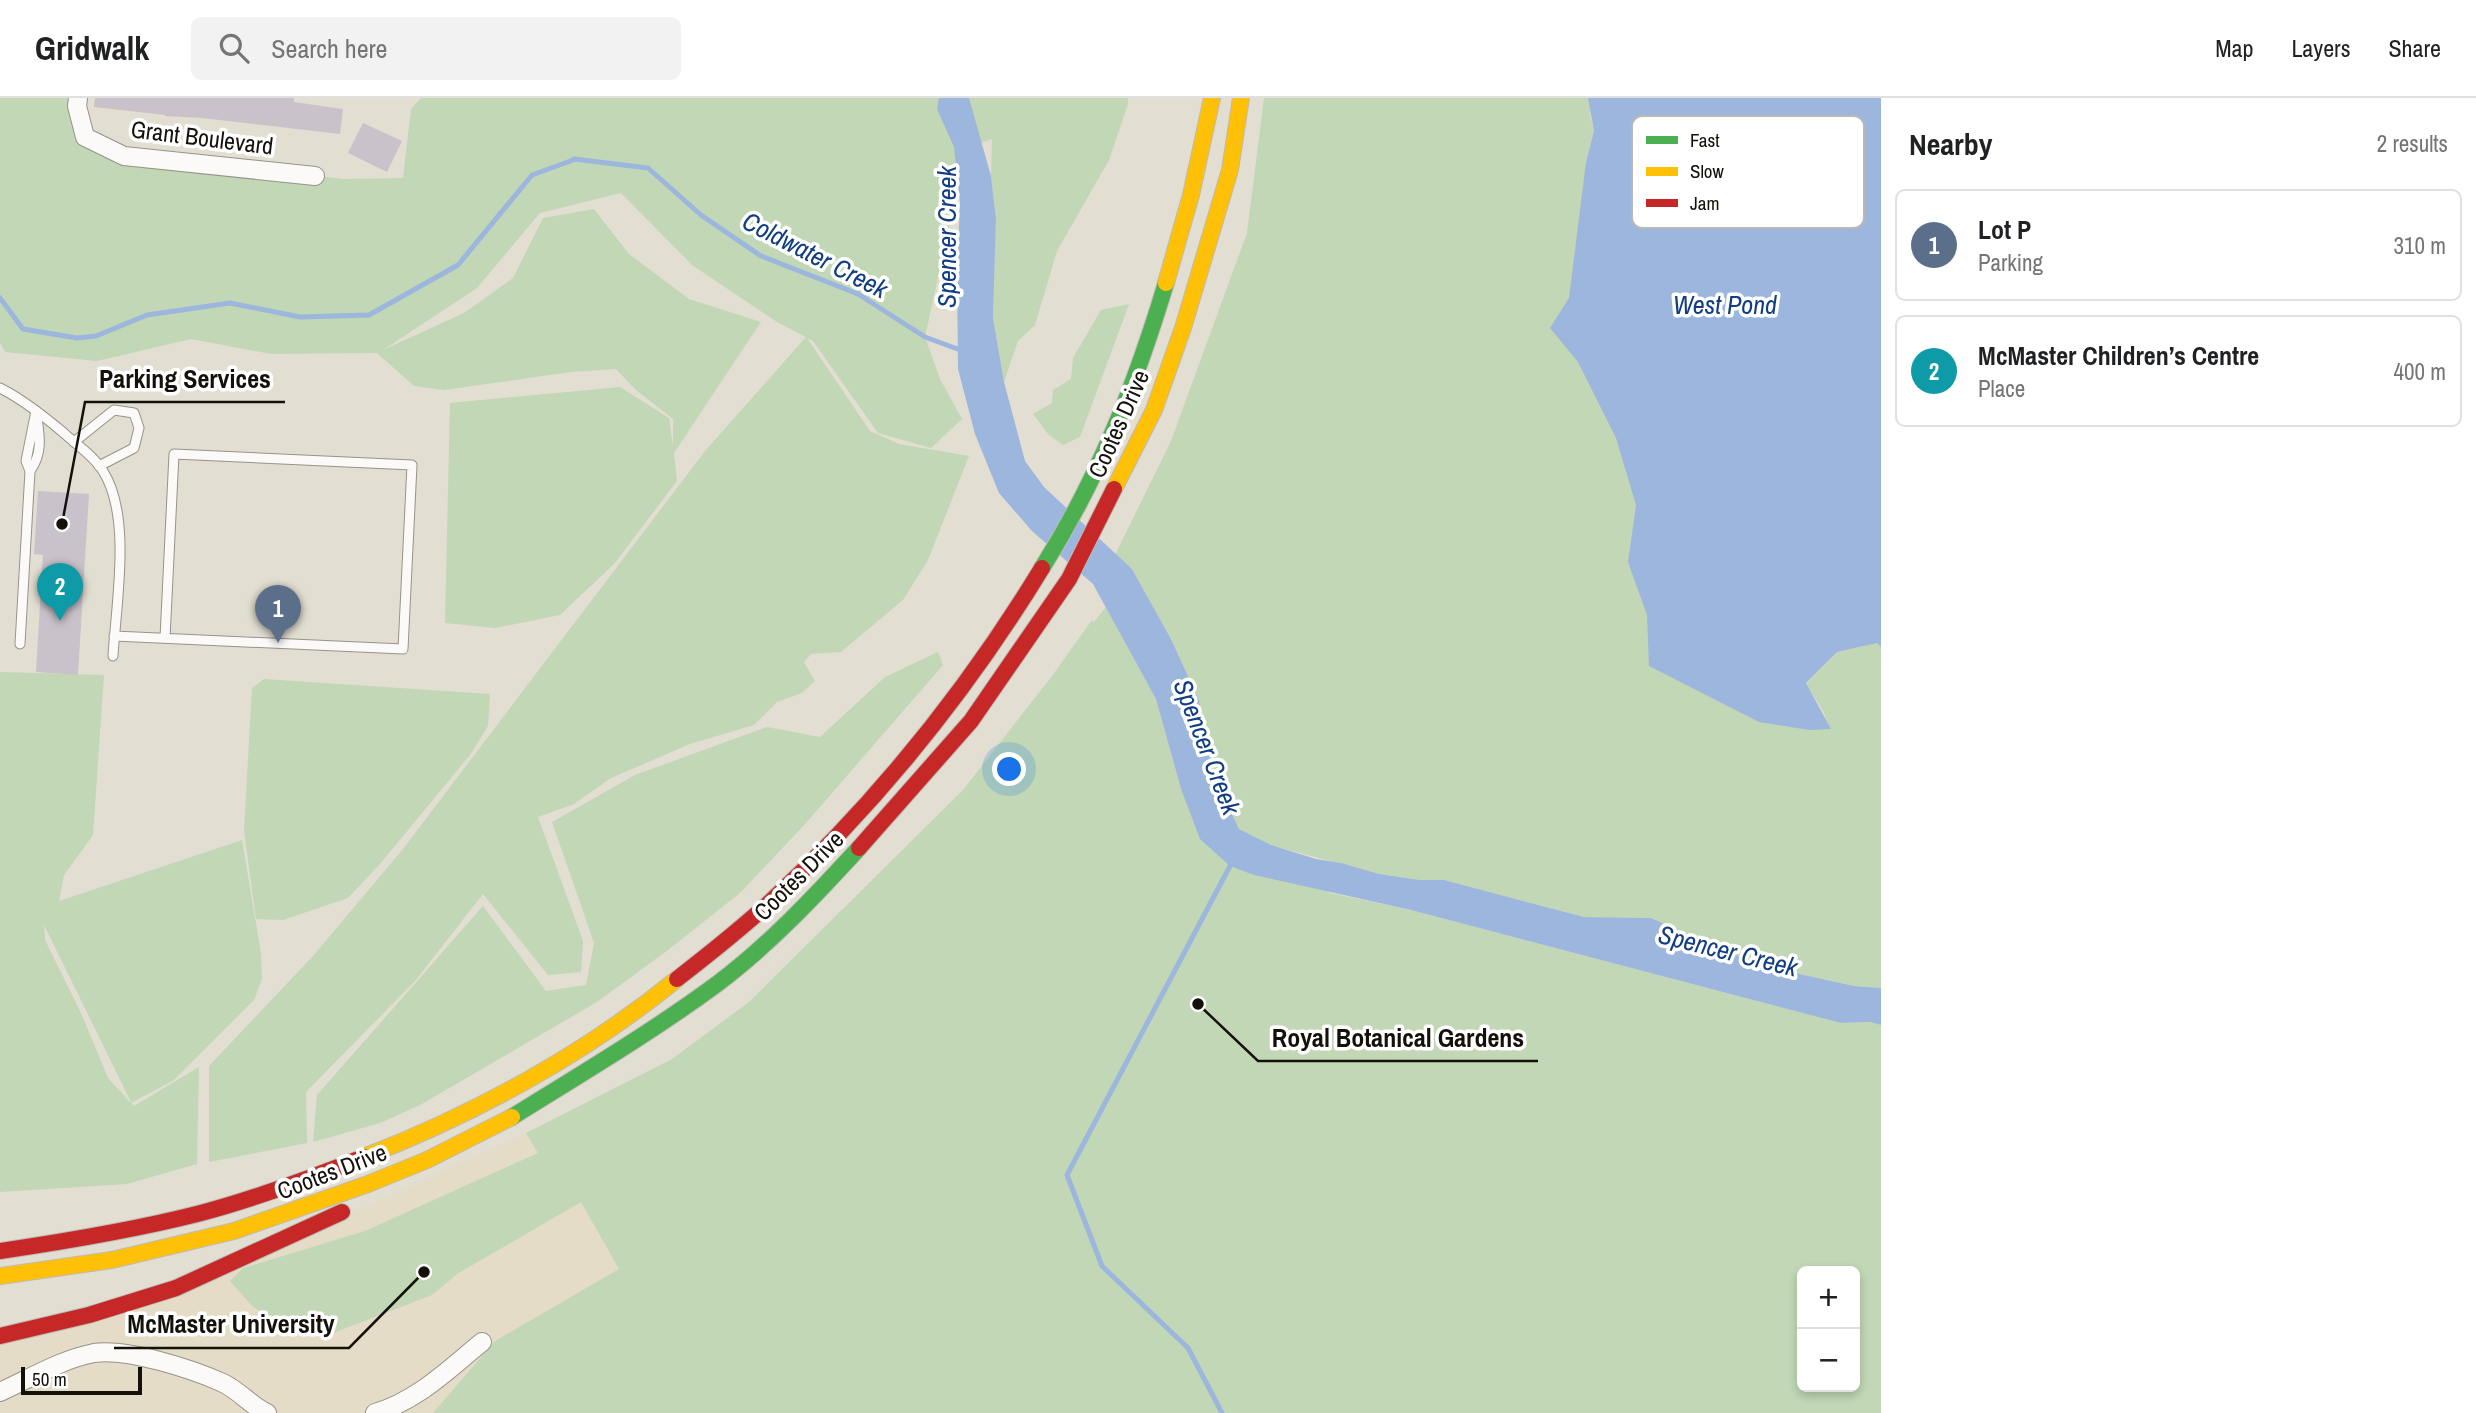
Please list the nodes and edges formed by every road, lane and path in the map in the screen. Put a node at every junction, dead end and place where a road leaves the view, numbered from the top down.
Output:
1 (78, 98) edge
2 (1212, 98) edge
3 (1241, 98) edge
4 (315, 176) dead end
5 (0, 388) edge
6 (36, 411) junction
7 (74, 442) junction
8 (99, 466) junction
9 (114, 636) junction
10 (165, 638) junction
11 (20, 644) dead end
12 (113, 656) dead end
13 (506, 1120) junction
14 (0, 1248) edge
15 (0, 1276) edge
16 (0, 1336) edge
17 (482, 1342) dead end
18 (0, 1392) edge
19 (267, 1413) edge
20 (375, 1413) edge

1 - 4 street, Grant Boulevard
2 - 14 main road, Cootes Drive
3 - 13 main road, Cootes Drive
5 - 6 lane
6 - 7 lane
6 - 11 lane
7 - 8 lane
7 - 8 lane
8 - 9 lane
9 - 10 lane
9 - 12 lane
10 - 10 lane
13 - 15 main road, Cootes Drive
13 - 16 main road
17 - 20 street
18 - 19 street

